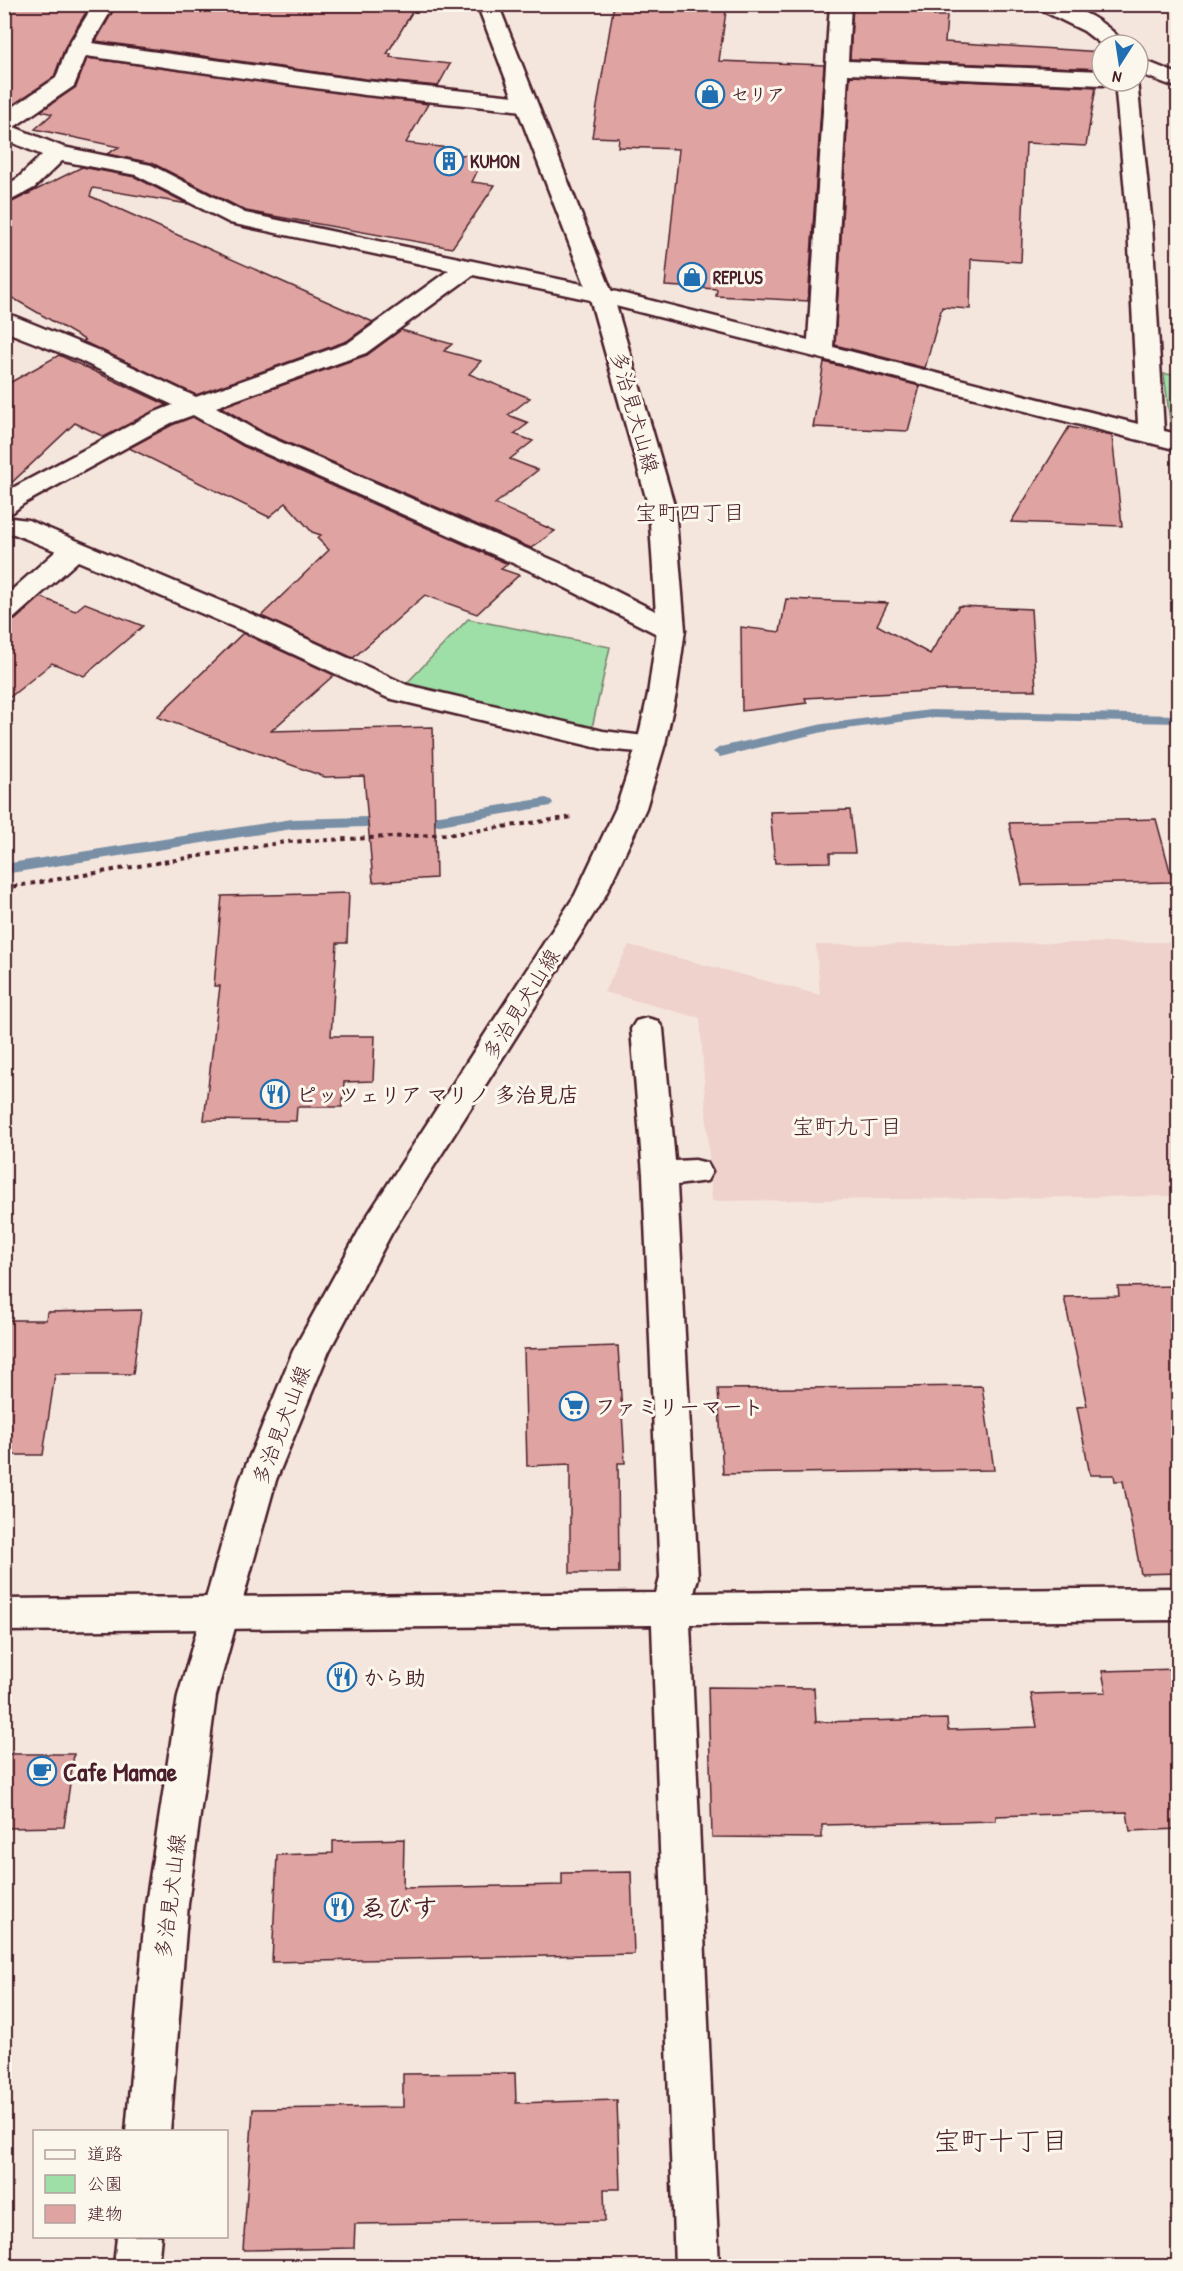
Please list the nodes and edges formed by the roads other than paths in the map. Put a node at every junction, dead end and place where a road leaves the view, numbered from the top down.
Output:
1 (105, 4) edge
2 (487, 4) edge
3 (841, 4) edge
4 (1044, 4) edge
5 (1101, 33) edge
6 (78, 48) junction
7 (836, 67) junction
8 (1150, 70) edge
9 (1090, 78) edge
10 (1179, 82) edge
11 (1127, 93) edge
12 (524, 104) junction
13 (4, 124) edge
14 (4, 130) edge
15 (57, 153) junction
16 (4, 197) edge
17 (469, 267) junction
18 (601, 296) junction
19 (10, 329) edge
20 (820, 352) junction
21 (194, 405) junction
22 (1151, 435) junction
23 (1179, 442) edge
24 (4, 507) edge
25 (4, 525) edge
26 (74, 550) junction
27 (4, 612) edge
28 (671, 630) junction
29 (651, 744) junction
30 (647, 1029) dead end
31 (695, 1172) dead end
32 (660, 1174) junction
33 (1179, 1604) edge
34 (670, 1609) junction
35 (221, 1612) junction
36 (4, 1615) edge
37 (148, 2130) edge
38 (139, 2238) edge
39 (136, 2266) edge
40 (697, 2266) edge

1 - 6 street
2 - 12 street, 多治見犬山線
3 - 7 street
4 - 5 street
6 - 12 street
6 - 13 street
7 - 9 street
7 - 20 street
8 - 10 street
11 - 22 street
12 - 18 street, 多治見犬山線
14 - 15 street
15 - 16 street
15 - 17 street
17 - 18 street
17 - 21 street
18 - 20 street
18 - 28 street, 多治見犬山線
19 - 21 street
20 - 22 street
21 - 24 street
21 - 28 street
22 - 23 street
25 - 26 street
26 - 27 street
26 - 29 street
28 - 29 street, 多治見犬山線
29 - 35 street, 多治見犬山線
30 - 32 street
31 - 32 street
32 - 34 street
33 - 34 street
34 - 35 street
34 - 40 street
35 - 36 street
35 - 37 street, 多治見犬山線
38 - 39 street

